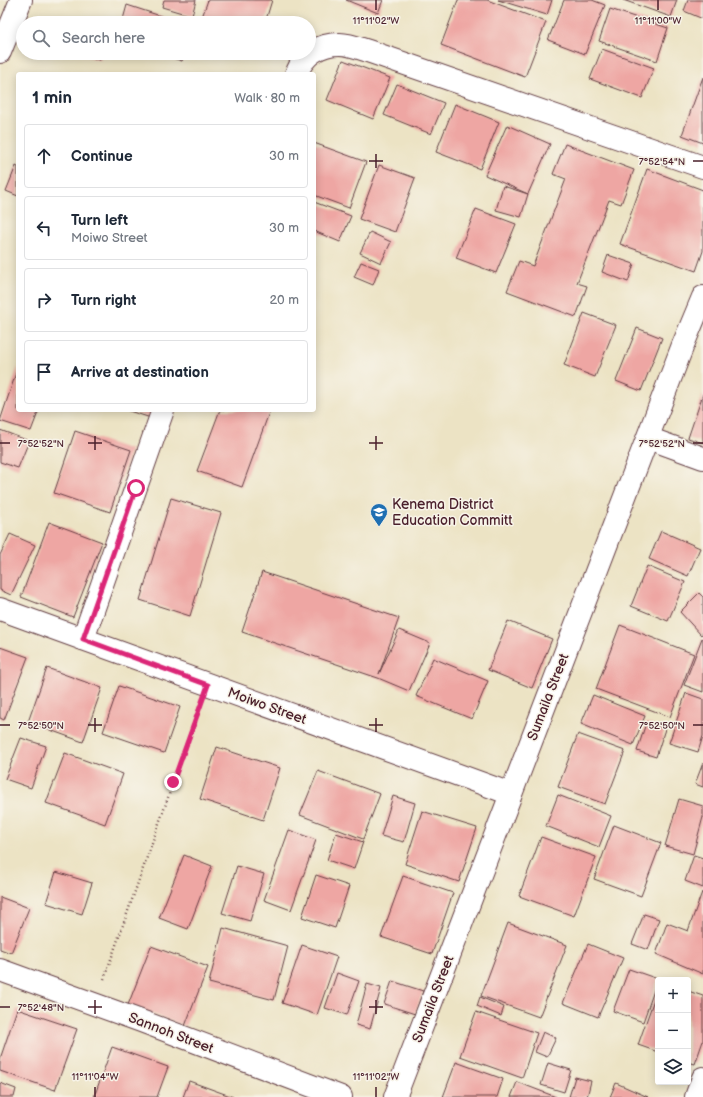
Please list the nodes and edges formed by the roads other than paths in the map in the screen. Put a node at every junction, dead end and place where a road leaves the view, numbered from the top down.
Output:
1 (21, 0) edge
2 (2, 39) edge
3 (316, 48) edge
4 (305, 60) edge
5 (297, 72) edge
6 (703, 167) edge
7 (703, 297) edge
8 (162, 412) edge
9 (648, 438) junction
10 (703, 458) edge
11 (0, 609) edge
12 (83, 639) junction
13 (511, 794) junction
14 (0, 970) edge
15 (703, 1078) edge
16 (340, 1097) edge
17 (396, 1097) edge
18 (696, 1097) edge

1 - 2 street
3 - 6 street
4 - 5 street
7 - 9 street, Sumaila Street
8 - 12 street
9 - 10 street
9 - 13 street, Sumaila Street
11 - 12 street, Moiwo Street
12 - 13 street, Moiwo Street
13 - 17 street, Sumaila Street
14 - 16 street, Sannoh Street
15 - 18 street

